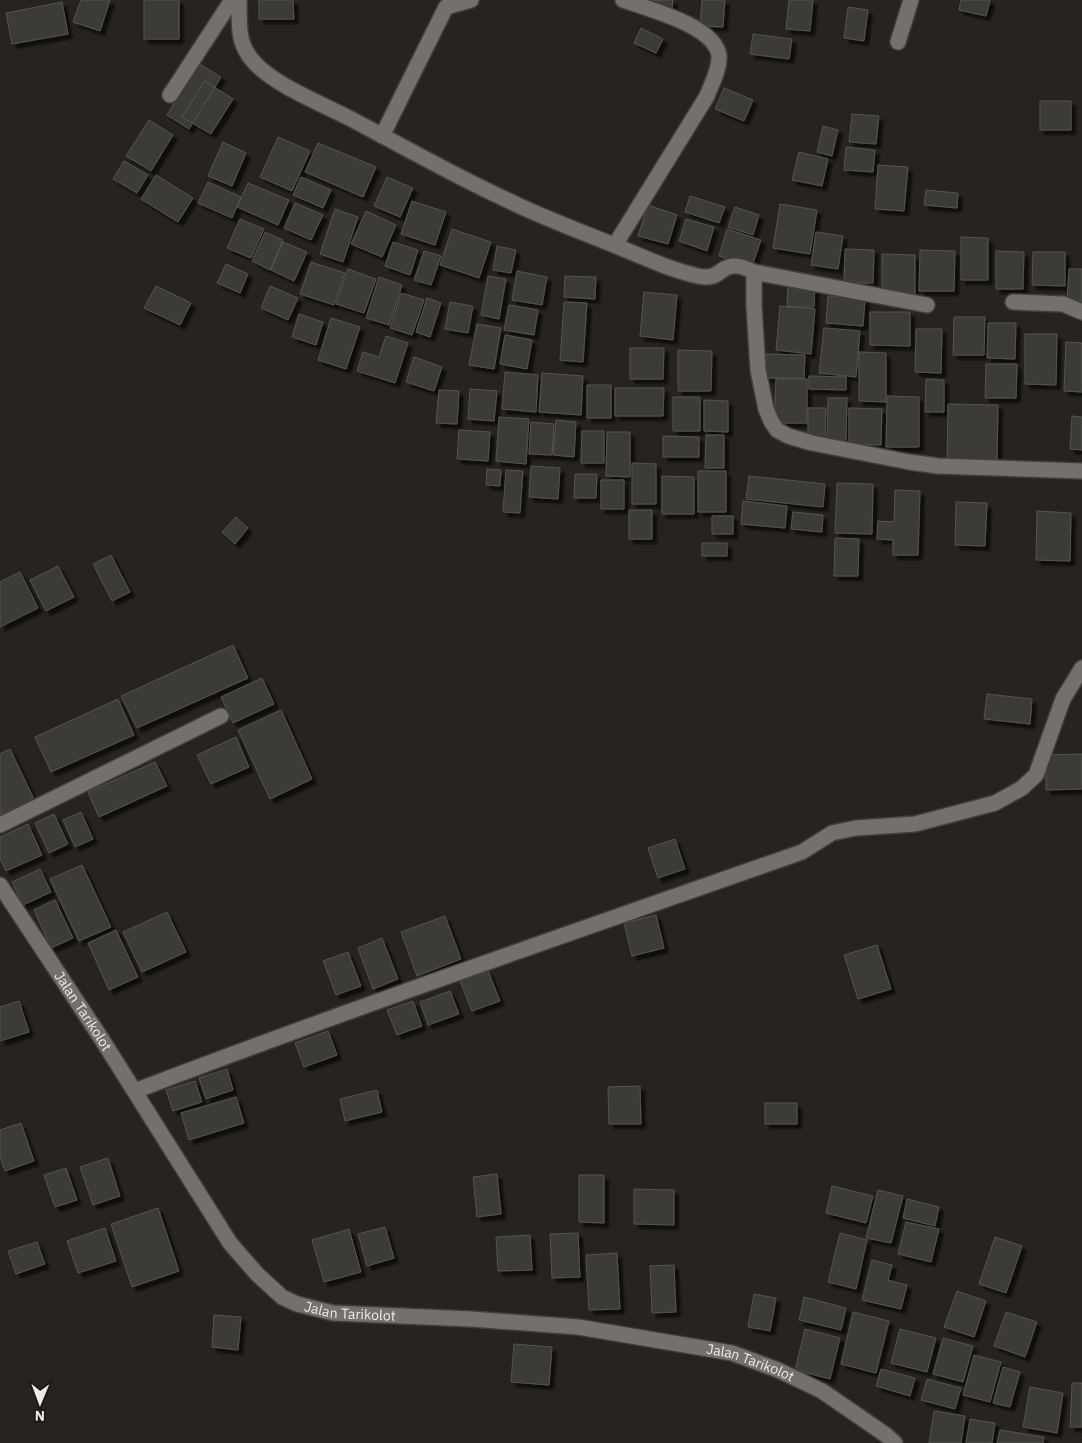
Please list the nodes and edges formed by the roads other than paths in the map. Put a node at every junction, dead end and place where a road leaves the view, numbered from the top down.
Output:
1 (232, 0) edge
2 (239, 0) edge
3 (471, 0) edge
4 (623, 0) edge
5 (911, 0) edge
6 (898, 42) dead end
7 (170, 95) dead end
8 (382, 136) junction
9 (615, 245) junction
10 (754, 272) junction
11 (1013, 302) dead end
12 (927, 305) dead end
13 (1082, 312) edge
14 (1082, 471) edge
15 (1082, 668) edge
16 (221, 716) dead end
17 (0, 825) edge
18 (0, 885) edge
19 (135, 1091) junction
20 (895, 1443) edge

1 - 7 street
2 - 8 street
3 - 8 street
4 - 9 street
5 - 6 street
8 - 9 street
9 - 10 street
10 - 12 street
10 - 14 street
11 - 13 street
15 - 19 street
16 - 17 street
18 - 19 street, Jalan Tarikolot
19 - 20 street, Jalan Tarikolot

